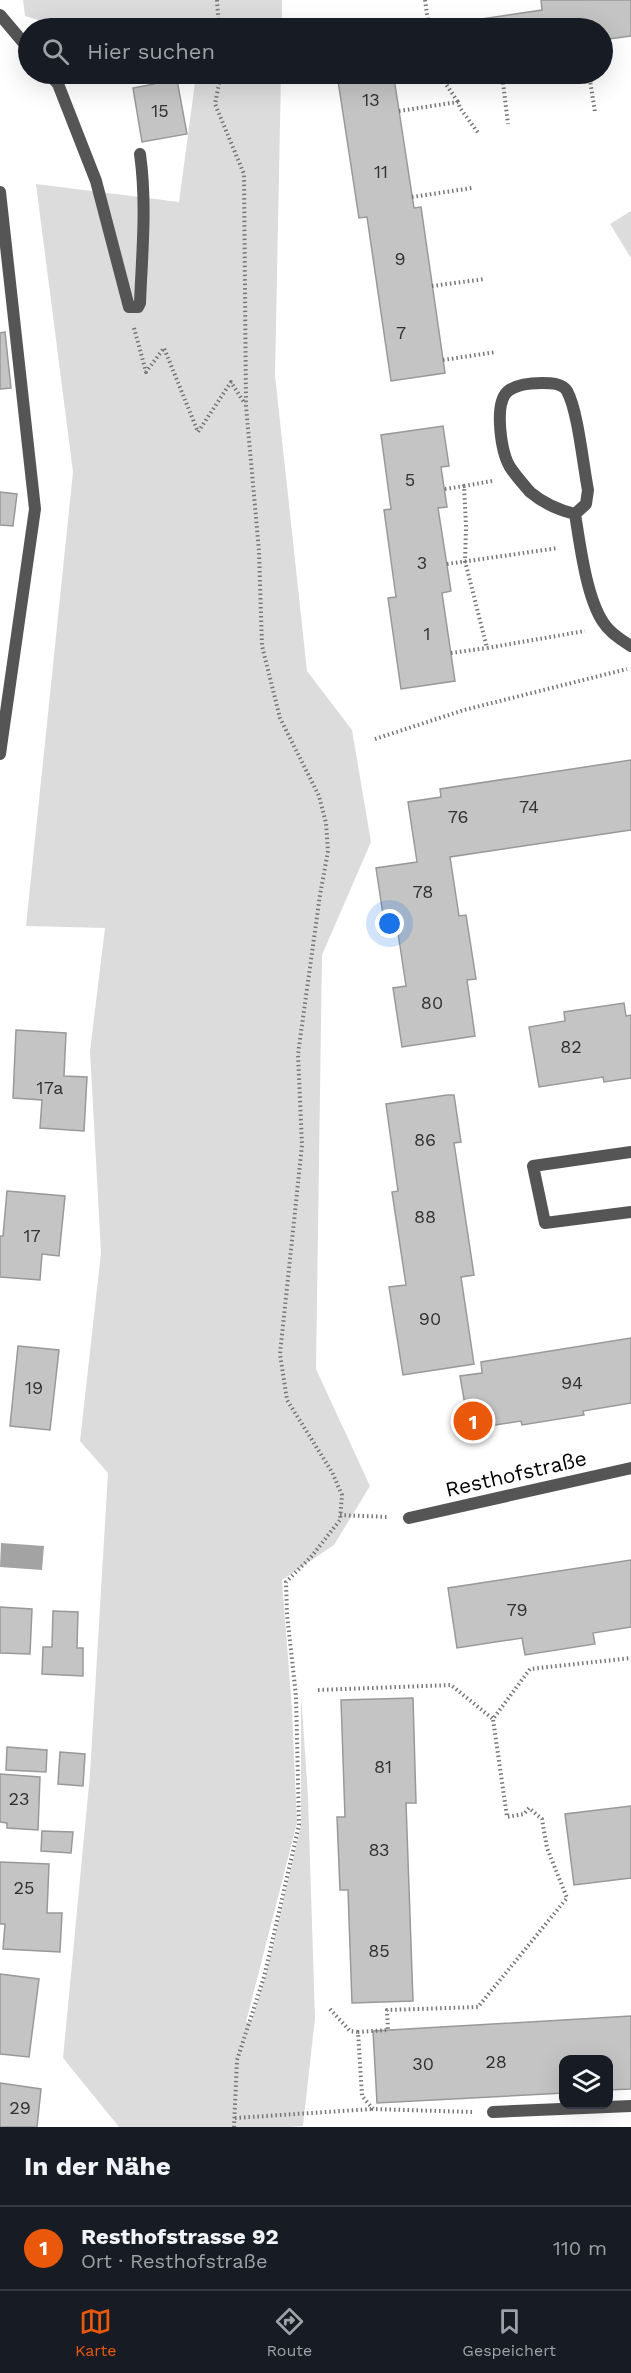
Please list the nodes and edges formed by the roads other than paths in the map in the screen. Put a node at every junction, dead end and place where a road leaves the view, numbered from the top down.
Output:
1 (0, 15) edge
2 (18, 36) edge
3 (58, 84) edge
4 (140, 154) dead end
5 (0, 192) edge
6 (575, 514) junction
7 (631, 646) edge
8 (0, 754) edge
9 (631, 1152) edge
10 (631, 1212) edge
11 (631, 1468) edge
12 (410, 1518) road end
13 (631, 2106) edge
14 (493, 2112) road end

1 - 2 street
3 - 4 street
5 - 8 street
6 - 6 street
6 - 7 street
9 - 10 street
11 - 12 street, Resthofstraße
13 - 14 street

